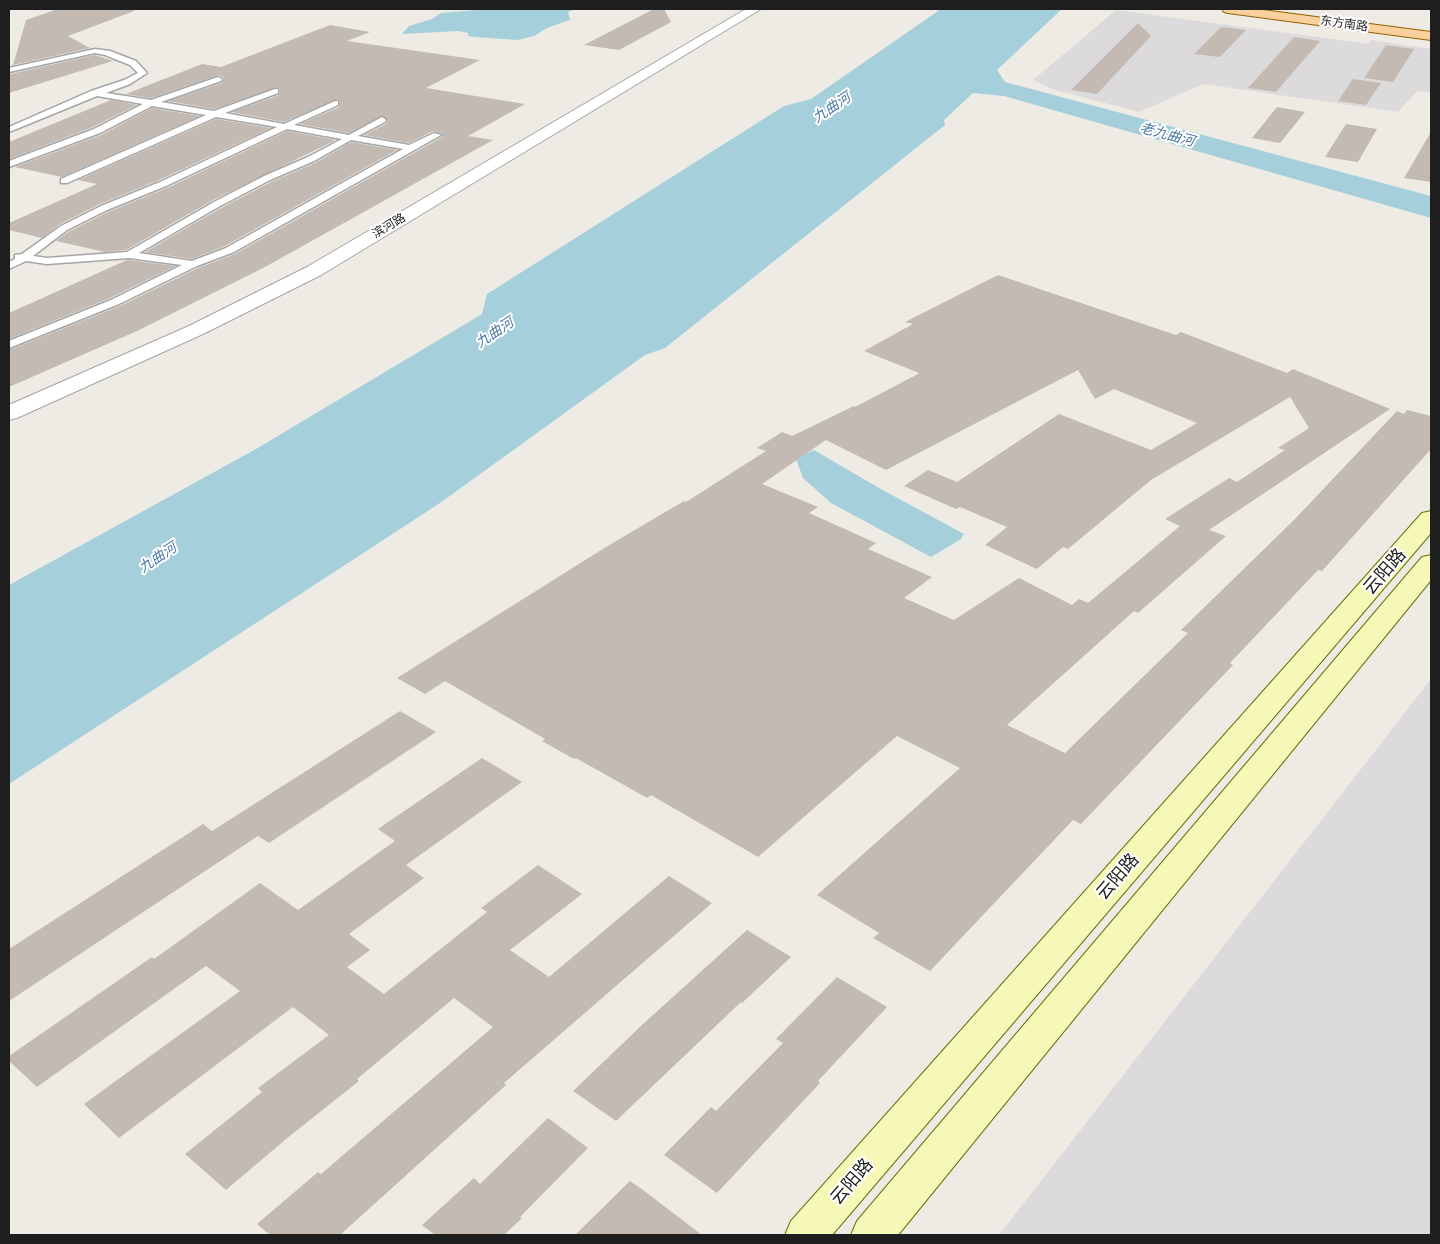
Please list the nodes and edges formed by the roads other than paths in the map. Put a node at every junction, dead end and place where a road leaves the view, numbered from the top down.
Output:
1 (755, 9) edge
2 (1228, 9) edge
3 (1278, 9) edge
4 (1431, 28) edge
5 (1431, 36) edge
6 (9, 70) edge
7 (218, 78) dead end
8 (275, 91) dead end
9 (94, 93) junction
10 (151, 103) junction
11 (335, 103) dead end
12 (215, 114) junction
13 (382, 120) dead end
14 (283, 126) junction
15 (9, 130) edge
16 (437, 135) dead end
17 (350, 138) junction
18 (410, 148) junction
19 (9, 164) edge
20 (64, 181) dead end
21 (9, 254) edge
22 (129, 255) junction
23 (24, 258) junction
24 (193, 264) junction
25 (9, 266) edge
26 (9, 345) edge
27 (9, 414) edge
28 (1431, 518) edge
29 (1431, 563) edge
30 (806, 1235) edge
31 (872, 1235) edge

1 - 27 street, 滨河路
2 - 5 main road, 东方南路
3 - 4 main road, 东方南路
6 - 9 lane
7 - 10 lane
8 - 12 lane
9 - 10 lane
9 - 15 lane
10 - 12 lane
10 - 19 lane
11 - 14 lane
12 - 14 lane
12 - 20 lane
13 - 17 lane
14 - 17 lane
14 - 23 lane
16 - 18 lane
17 - 18 lane
17 - 22 lane
18 - 24 lane
21 - 23 lane
22 - 23 lane
22 - 24 lane
23 - 25 lane
24 - 26 lane
28 - 30 street, 云阳路
29 - 31 street, 云阳路

